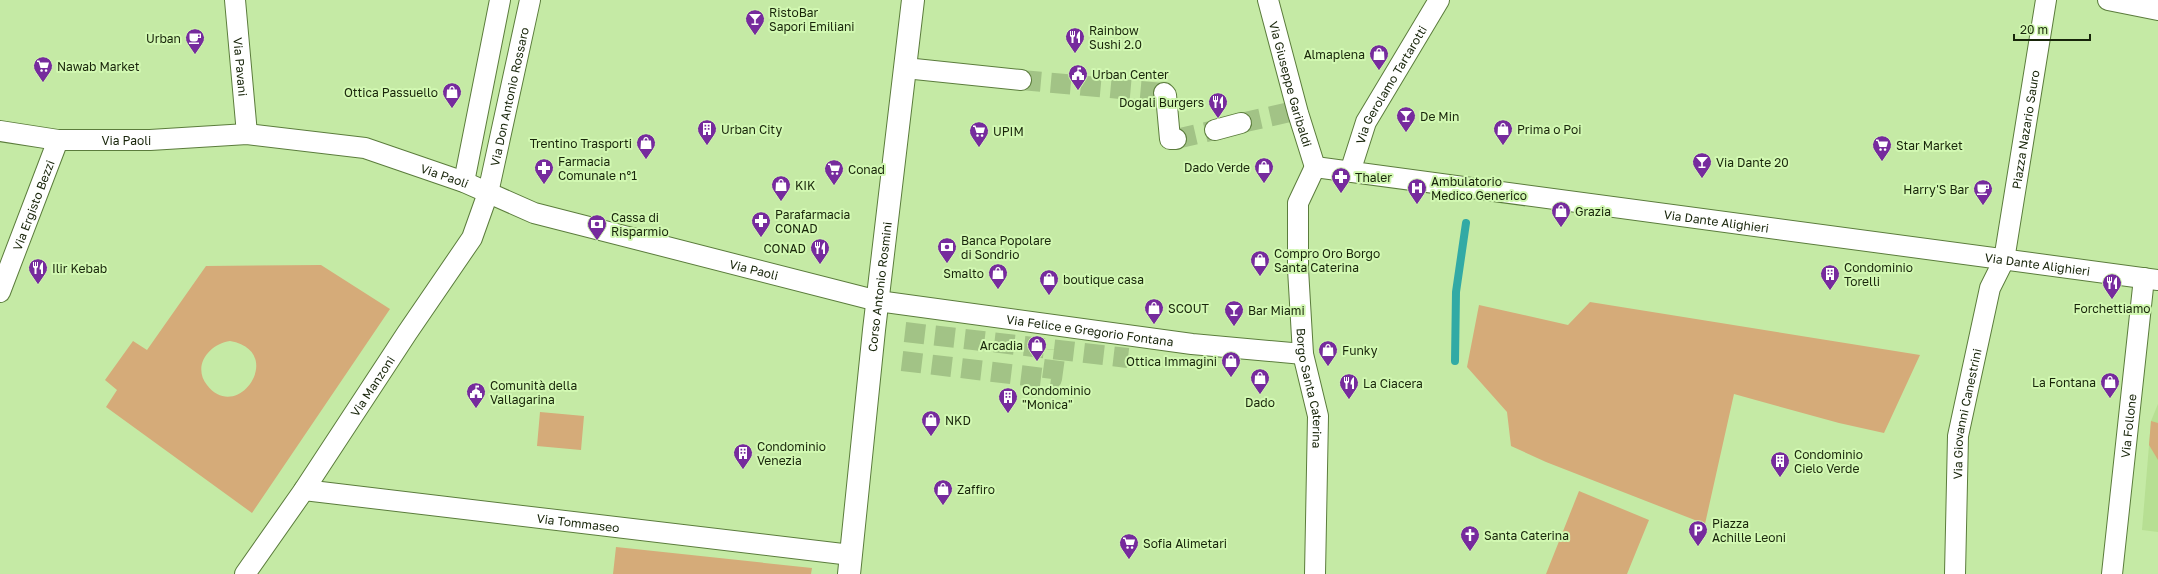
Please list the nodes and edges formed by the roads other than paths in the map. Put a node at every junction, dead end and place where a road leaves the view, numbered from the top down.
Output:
1 (235, 0) edge
2 (500, 0) edge
3 (530, 0) edge
4 (913, 0) edge
5 (1268, 0) edge
6 (1439, 0) edge
7 (2046, 0) edge
8 (2108, 0) edge
9 (2158, 10) edge
10 (905, 68) junction
11 (1020, 80) tunnel mouth
12 (1164, 93) dead end
13 (1241, 123) tunnel mouth
14 (1215, 130) tunnel mouth
15 (0, 131) edge
16 (247, 134) junction
17 (1176, 139) dead end
18 (58, 140) junction
19 (1315, 167) junction
20 (1350, 172) junction
21 (464, 182) junction
22 (488, 193) junction
23 (2004, 260) junction
24 (2151, 279) edge
25 (0, 292) edge
26 (878, 301) junction
27 (1303, 354) junction
28 (304, 490) junction
29 (850, 565) edge
30 (245, 574) edge
31 (1315, 574) edge
32 (1955, 574) edge
33 (2112, 574) edge

1 - 16 street, Via Pavani
2 - 21 street
3 - 22 street, Via Don Antonio Rossaro
4 - 10 main road, Corso Antonio Rosmini
5 - 19 street, Via Giuseppe Garibaldi
6 - 20 street, Via Gerolamo Tartarotti
7 - 23 street, Piazza Nazario Sauro
8 - 9 street
10 - 11 street
10 - 26 main road, Corso Antonio Rosmini
12 - 17 street
13 - 14 street
15 - 18 street, Via Paoli
16 - 18 street, Via Paoli
16 - 21 street, Via Paoli
18 - 25 street, Via Ergisto Bezzi
19 - 20 street, Via Dante Alighieri
19 - 27 street, Borgo Santa Caterina
20 - 23 street, Via Dante Alighieri
21 - 22 street, Via Paoli
22 - 26 street, Via Paoli
22 - 28 street, Via Manzoni
23 - 24 street, Via Dante Alighieri
23 - 32 street, Via Giovanni Canestrini
24 - 33 street, Via Follone
26 - 27 street, Via Felice e Gregorio Fontana
26 - 29 main road, Corso Antonio Rosmini
27 - 31 street, Borgo Santa Caterina
28 - 29 street, Via Tommaseo
28 - 30 street, Via Manzoni

